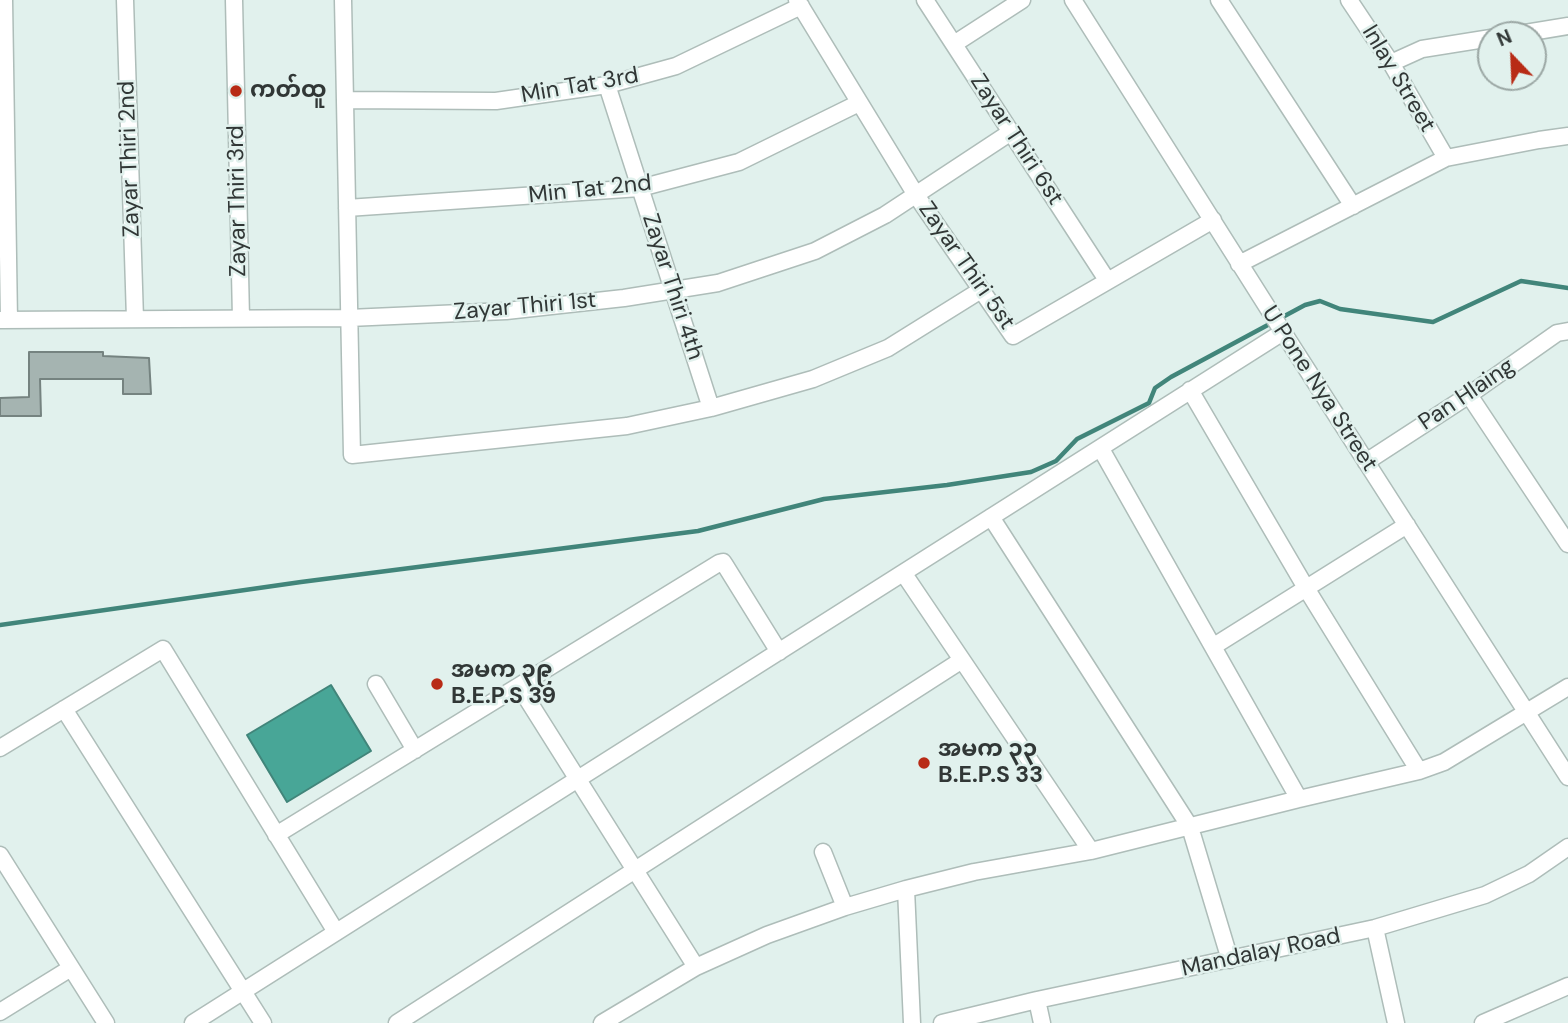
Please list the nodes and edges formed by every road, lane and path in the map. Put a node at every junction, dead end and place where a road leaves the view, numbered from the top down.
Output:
1 (4, 0) edge
2 (125, 0) edge
3 (234, 0) edge
4 (343, 0) edge
5 (925, 0) edge
6 (1022, 0) edge
7 (1073, 0) edge
8 (1219, 0) edge
9 (1349, 0) edge
10 (799, 3) edge
11 (1568, 26) edge
12 (1547, 29) edge
13 (1477, 40) edge
14 (954, 44) junction
15 (1391, 63) junction
16 (607, 85) junction
17 (345, 100) junction
18 (859, 103) junction
19 (1011, 132) junction
20 (1568, 136) edge
21 (1446, 159) junction
22 (640, 188) junction
23 (916, 195) junction
24 (1353, 206) junction
25 (347, 208) junction
26 (1213, 220) junction
27 (1239, 264) junction
28 (1107, 280) junction
29 (673, 290) junction
30 (981, 290) junction
31 (241, 318) junction
32 (349, 318) junction
33 (135, 319) junction
34 (5, 320) edge
35 (1568, 331) edge
36 (1283, 332) junction
37 (1190, 390) junction
38 (1469, 395) junction
39 (711, 408) junction
40 (1101, 449) junction
41 (1366, 462) junction
42 (991, 517) junction
43 (1407, 525) junction
44 (1568, 544) edge
45 (904, 574) junction
46 (1306, 588) junction
47 (1214, 646) junction
48 (779, 652) junction
49 (962, 660) junction
50 (376, 684) dead end
51 (519, 686) junction
52 (1568, 687) edge
53 (64, 709) junction
54 (1527, 713) junction
55 (0, 748) edge
56 (415, 750) junction
57 (1419, 771) junction
58 (1568, 777) edge
59 (577, 779) junction
60 (1299, 799) junction
61 (1189, 827) junction
62 (276, 835) junction
63 (1568, 847) edge
64 (1091, 851) junction
65 (822, 852) dead end
66 (0, 855) edge
67 (636, 872) junction
68 (906, 889) junction
69 (845, 907) junction
70 (1375, 928) junction
71 (336, 932) junction
72 (1230, 960) junction
73 (696, 967) junction
74 (71, 968) junction
75 (1568, 986) edge
76 (243, 991) junction
77 (1037, 999) junction
78 (0, 1012) edge
79 (628, 1016) edge
80 (106, 1023) edge
81 (193, 1023) edge
82 (263, 1023) edge
83 (397, 1023) edge
84 (602, 1023) edge
85 (912, 1023) edge
86 (942, 1023) edge
87 (1042, 1023) edge
88 (1396, 1023) edge
89 (1483, 1023) edge

1 - 34 street
2 - 33 street, Zayar Thiri 2nd
3 - 31 street, Zayar Thiri 3rd
4 - 17 street
5 - 14 street, Zayar Thiri 6st
6 - 14 street
7 - 26 street, U Pone Nya Street
8 - 24 street
9 - 15 street, Inlay Street
10 - 16 street, Min Tat 3rd
10 - 18 street, Zayar Thiri 5st
11 - 12 street
13 - 15 street
14 - 19 street, Zayar Thiri 6st
15 - 21 street, Inlay Street
16 - 17 street, Min Tat 3rd
16 - 22 street, Zayar Thiri 4th
17 - 25 street
18 - 22 street, Min Tat 2nd
18 - 23 street, Zayar Thiri 5st
19 - 23 street, Zayar Thiri 1st
19 - 28 street, Zayar Thiri 6st
20 - 21 street
21 - 24 street
22 - 25 street, Min Tat 2nd
22 - 29 street, Zayar Thiri 4th
23 - 29 street, Zayar Thiri 1st
23 - 30 street, Zayar Thiri 5st
24 - 27 street
25 - 32 street
26 - 27 street, U Pone Nya Street
26 - 28 street, Zayar Thiri 5st
27 - 36 street, U Pone Nya Street
28 - 30 street, Zayar Thiri 5st
29 - 32 street, Zayar Thiri 1st
29 - 39 street, Zayar Thiri 4th
30 - 39 street
31 - 32 street, Zayar Thiri 1st
31 - 33 street, Zayar Thiri 1st
32 - 39 street
33 - 34 street, Zayar Thiri 1st
35 - 38 street, Pan Hlaing
36 - 37 street
36 - 41 street, U Pone Nya Street
37 - 40 street
37 - 46 street
38 - 41 street, Pan Hlaing
38 - 44 street
40 - 42 street
40 - 47 street
41 - 43 street, U Pone Nya Street
42 - 45 street
42 - 61 street
43 - 46 street
43 - 54 street, U Pone Nya Street
45 - 48 street
45 - 49 street
46 - 47 street
46 - 57 street
47 - 60 street
48 - 51 street
48 - 59 street
49 - 64 street
49 - 67 street
50 - 56 street
51 - 56 street
51 - 59 street
52 - 54 street
53 - 55 street
53 - 62 street
53 - 76 street
54 - 57 street
54 - 58 street, U Pone Nya Street
56 - 62 street
57 - 60 street
59 - 67 street
59 - 71 street
60 - 61 street
61 - 64 street
61 - 72 street
62 - 71 street
63 - 70 street, Mandalay Road
64 - 68 street
65 - 69 street
66 - 74 street
67 - 73 street
67 - 83 street
68 - 69 street
68 - 85 street
69 - 73 street
70 - 72 street, Mandalay Road
70 - 88 street
71 - 76 street
72 - 77 street, Mandalay Road
73 - 79 street
74 - 78 street
74 - 80 street
75 - 89 street
76 - 81 street
76 - 82 street
77 - 86 street, Mandalay Road
77 - 87 street
79 - 84 street

